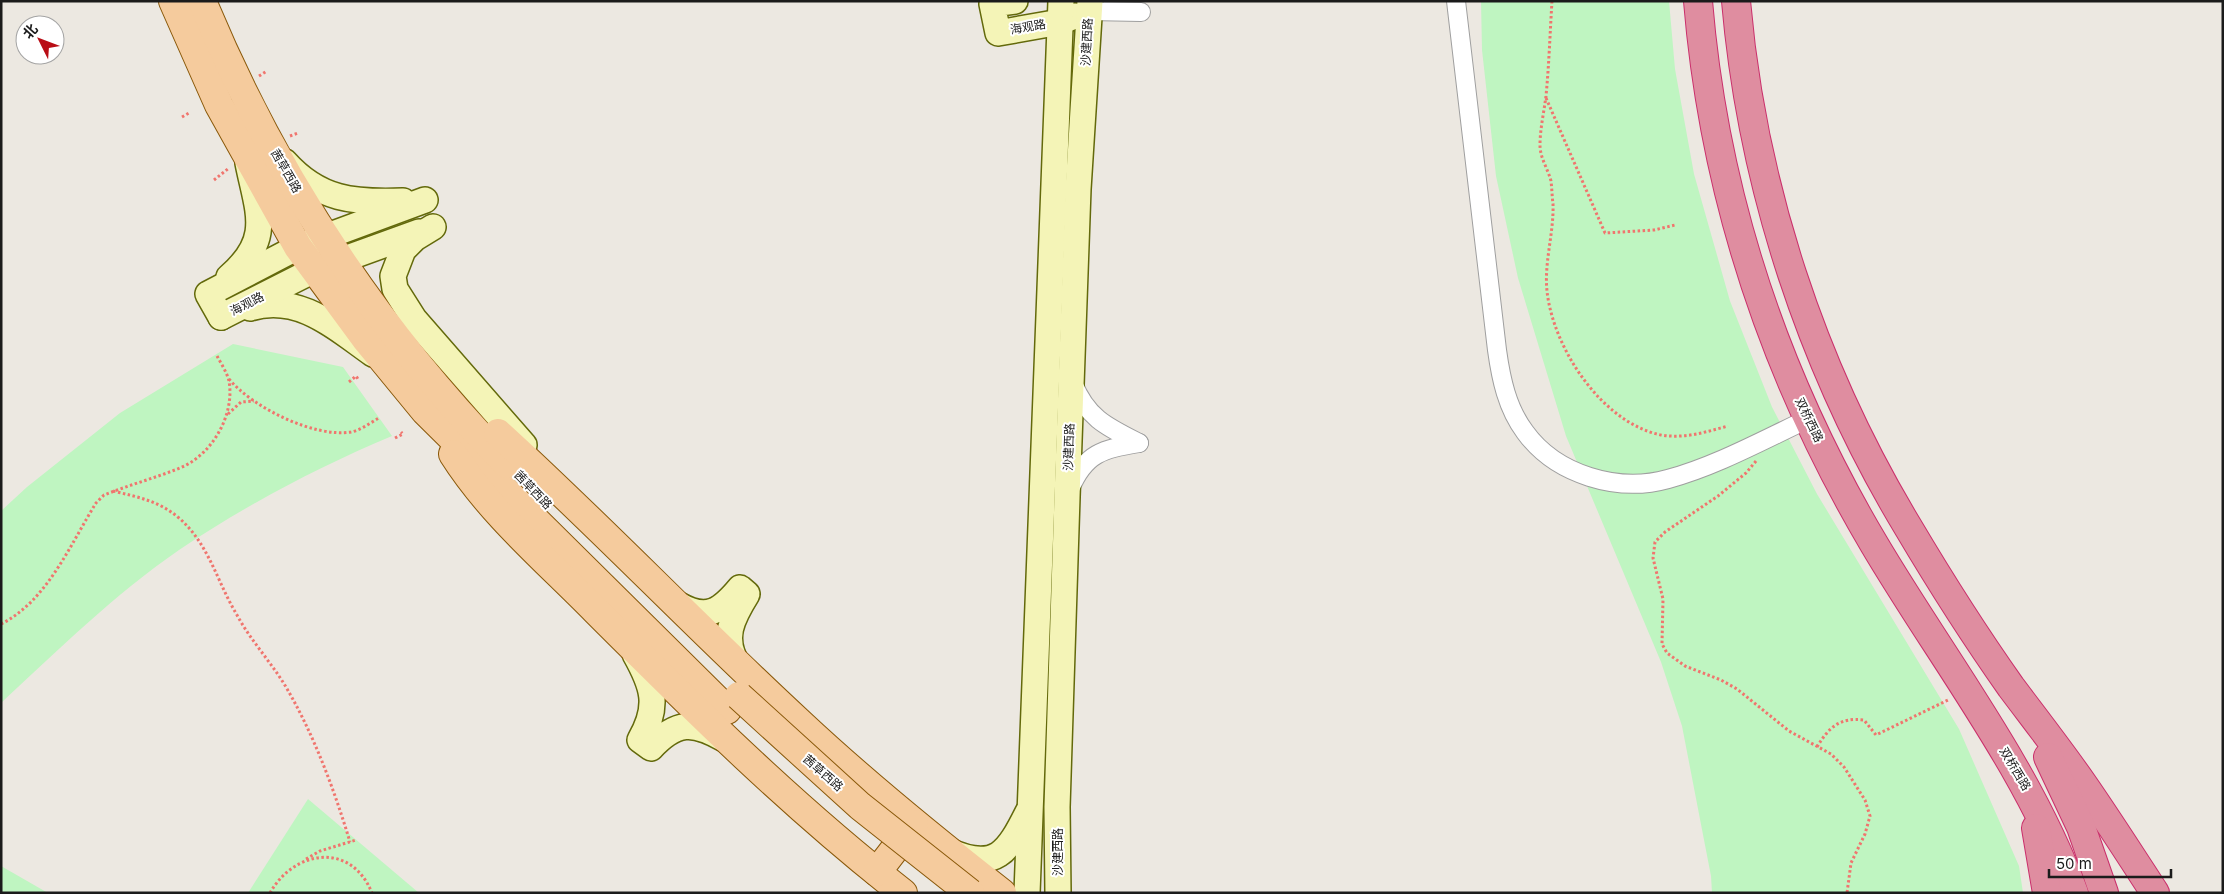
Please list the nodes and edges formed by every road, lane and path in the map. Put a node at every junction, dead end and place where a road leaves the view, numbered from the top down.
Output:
1 (173, 1) edge
2 (202, 1) edge
3 (1015, 1) edge
4 (1456, 1) edge
5 (1552, 1) edge
6 (1698, 1) edge
7 (1736, 1) edge
8 (1074, 7) edge
9 (1142, 12) dead end
10 (267, 71) dead end
11 (258, 76) dead end
12 (1546, 97) junction
13 (189, 113) dead end
14 (182, 117) dead end
15 (259, 152) junction
16 (220, 173) dead end
17 (214, 180) dead end
18 (425, 200) junction
19 (1675, 224) dead end
20 (433, 227) junction
21 (324, 238) junction
22 (298, 247) junction
23 (339, 260) junction
24 (314, 270) junction
25 (208, 294) junction
26 (221, 317) junction
27 (216, 354) dead end
28 (415, 359) junction
29 (385, 363) junction
30 (228, 379) junction
31 (358, 379) dead end
32 (1072, 380) junction
33 (349, 382) dead end
34 (265, 406) junction
35 (426, 411) junction
36 (379, 418) dead end
37 (226, 419) junction
38 (1808, 419) junction
39 (1728, 426) dead end
40 (401, 432) dead end
41 (395, 438) dead end
42 (1754, 444) junction
43 (113, 491) junction
44 (1067, 497) junction
45 (584, 513) junction
46 (679, 605) junction
47 (1, 624) edge
48 (628, 643) junction
49 (738, 665) junction
50 (2010, 685) junction
51 (1967, 691) junction
52 (733, 703) junction
53 (726, 740) junction
54 (1817, 747) junction
55 (2031, 795) junction
56 (1032, 805) junction
57 (914, 824) junction
58 (356, 840) dead end
59 (350, 842) junction
60 (949, 851) junction
61 (297, 864) junction
62 (877, 872) junction
63 (269, 893) edge
64 (372, 893) edge
65 (903, 893) edge
66 (940, 893) edge
67 (970, 893) edge
68 (1002, 893) edge
69 (1027, 893) edge
70 (1058, 893) edge
71 (1847, 893) edge
72 (2047, 893) edge
73 (2074, 893) edge
74 (2104, 893) edge
75 (2155, 893) edge

1 - 15 main road, 茜草西路
2 - 15 main road, 茜草西路
3 - 8 street, 海观路
4 - 42 street
5 - 12 path
6 - 38 highway, 双桥西路
7 - 50 highway
8 - 9 street
8 - 32 street, 沙建西路
8 - 56 street, 沙建西路
10 - 11 path
12 - 19 path
12 - 39 path
13 - 14 path
15 - 18 street
15 - 21 main road, 茜草西路
15 - 22 main road, 茜草西路
15 - 25 street
16 - 17 path
18 - 20 street
18 - 21 street
20 - 23 street, 海观路
20 - 45 street
21 - 22 street
21 - 23 main road, 茜草西路
22 - 24 main road, 茜草西路
22 - 25 street
23 - 24 street, 海观路
23 - 28 main road, 茜草西路
24 - 26 street, 海观路
24 - 29 main road, 茜草西路
25 - 26 street, 海观路
26 - 29 street
27 - 30 path
28 - 45 main road
28 - 52 main road, 茜草西路
29 - 35 main road, 茜草西路
30 - 34 path
30 - 37 path
31 - 33 path
32 - 44 street, 沙建西路
32 - 44 street
34 - 36 path
34 - 37 path
35 - 48 main road
35 - 52 main road, 茜草西路
37 - 43 path
38 - 42 street
38 - 51 highway, 双桥西路
40 - 41 path
42 - 54 path
43 - 47 path
43 - 59 path
44 - 70 street, 沙建西路
45 - 46 main road
46 - 49 main road
46 - 49 street
48 - 53 main road
48 - 53 street
49 - 57 main road
50 - 74 highway
50 - 75 highway
51 - 54 path
51 - 55 highway, 双桥西路
52 - 66 main road, 茜草西路
52 - 67 main road, 茜草西路, bridge
53 - 62 main road
54 - 71 path
55 - 72 highway
55 - 73 highway, 双桥西路
56 - 60 street
56 - 69 street, 沙建西路
57 - 60 main road
57 - 62 main road
58 - 59 path
59 - 61 path
60 - 68 main road
61 - 63 path
61 - 64 path
62 - 65 main road

